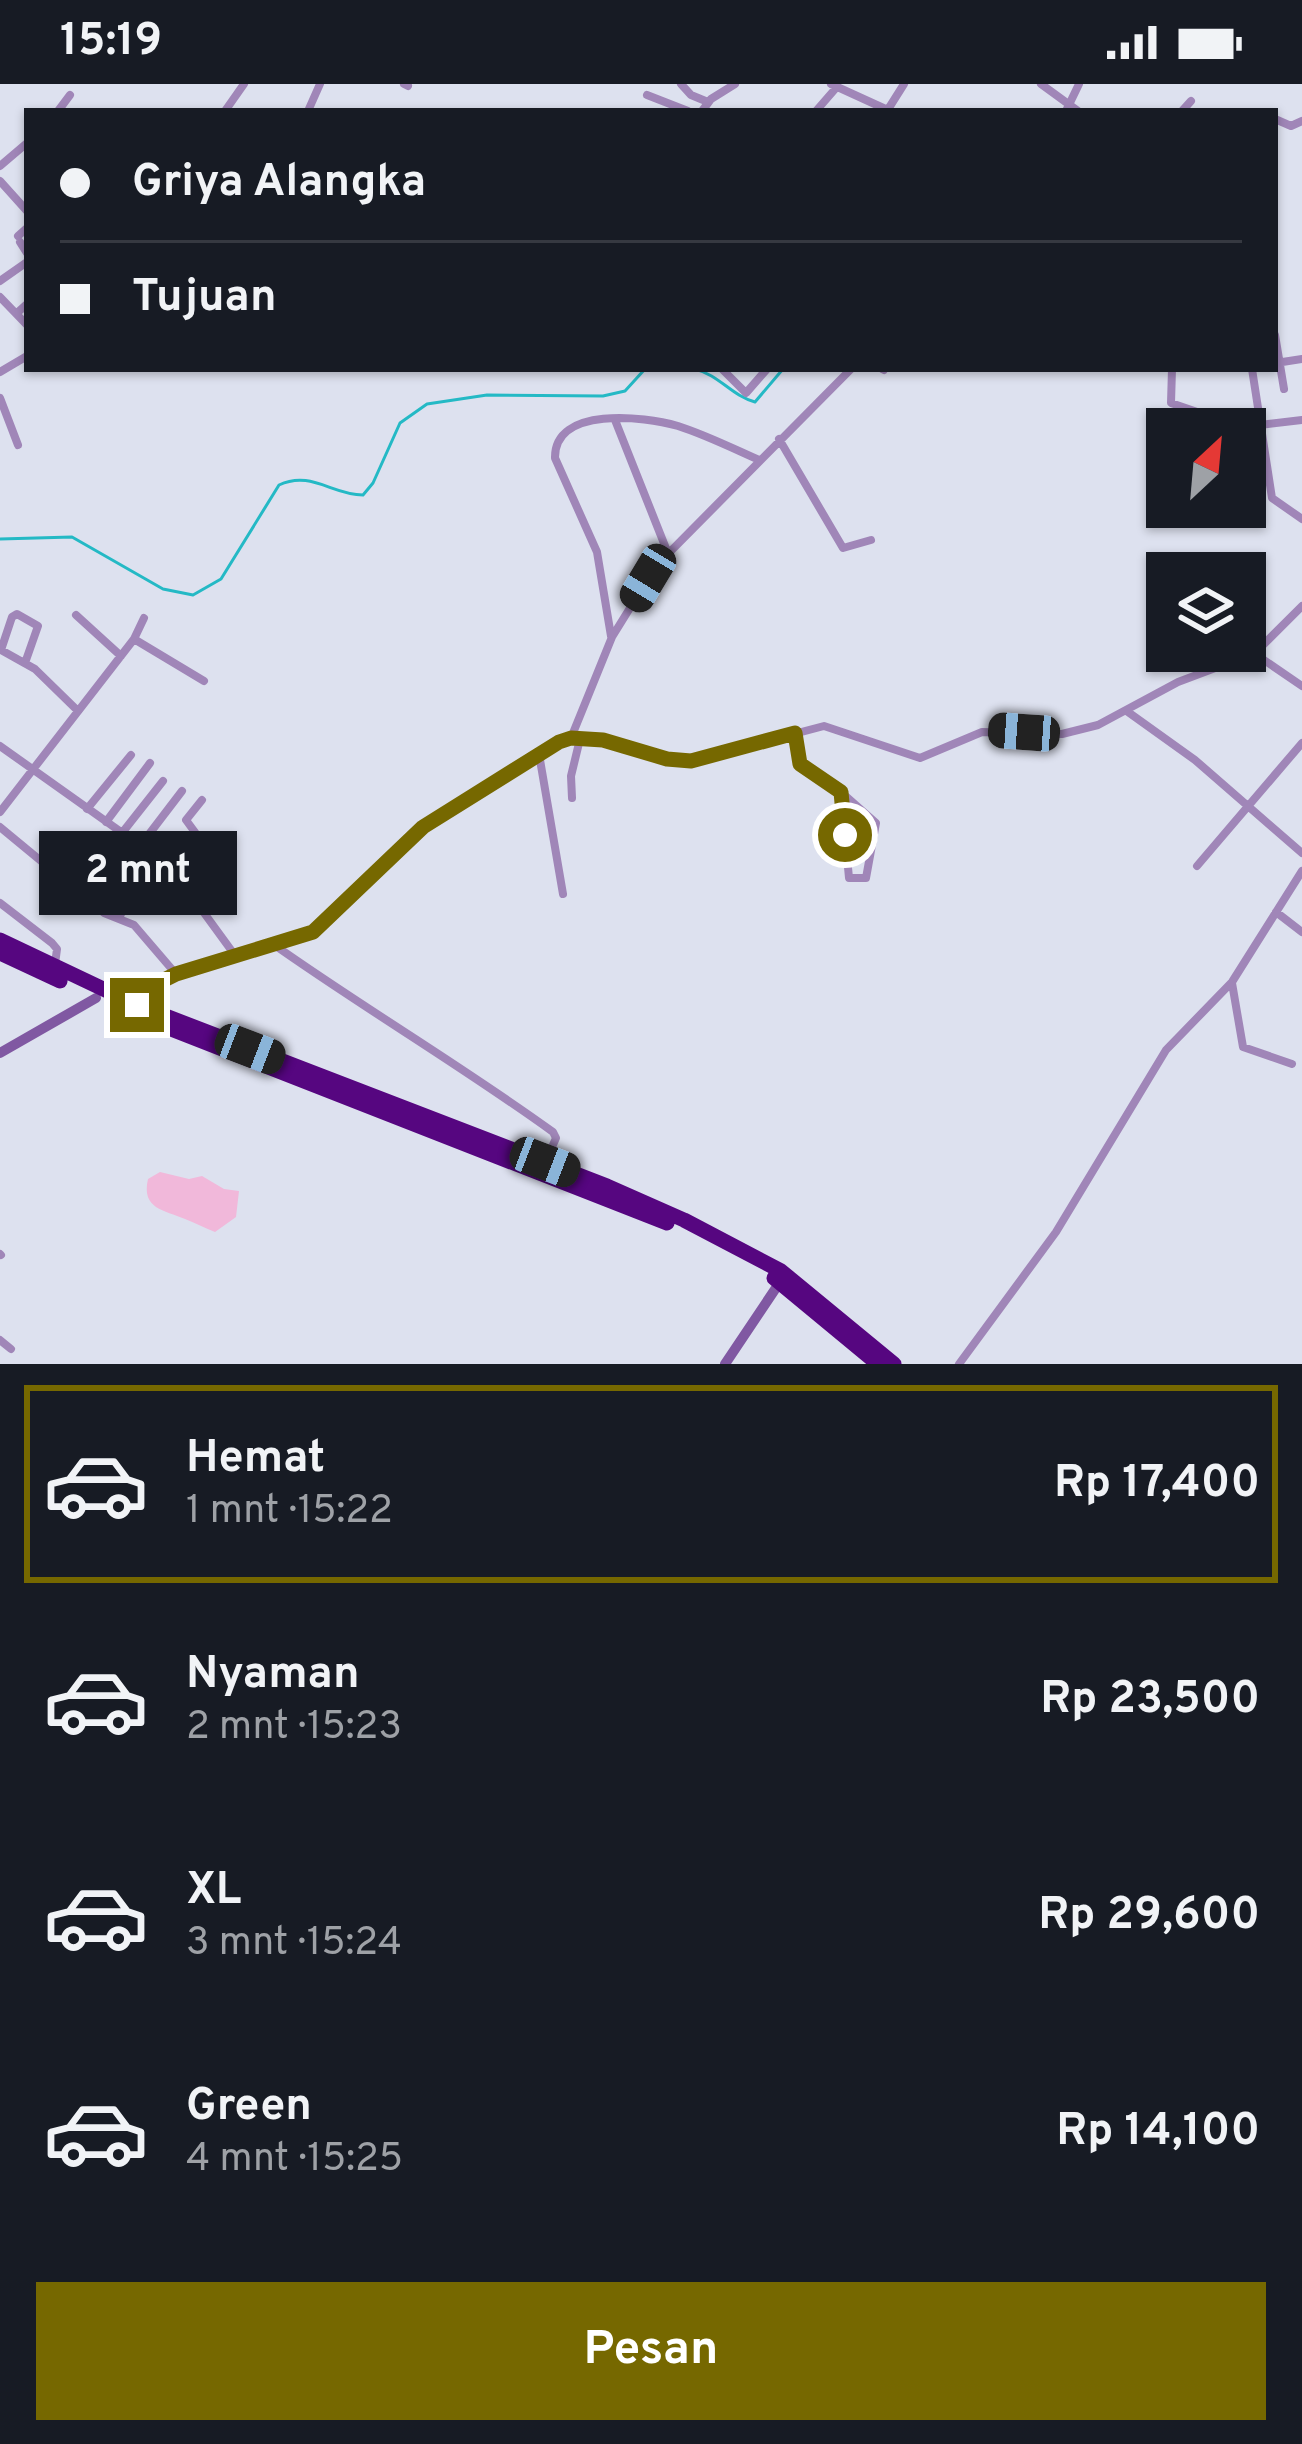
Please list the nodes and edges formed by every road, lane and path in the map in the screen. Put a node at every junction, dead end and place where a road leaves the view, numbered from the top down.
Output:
1 (682, 84) edge
2 (714, 84) edge
3 (735, 84) edge
4 (1041, 84) edge
5 (834, 86) edge
6 (647, 94) dead end
7 (718, 94) junction
8 (70, 95) dead end
9 (1191, 101) dead end
10 (705, 107) edge
11 (60, 108) edge
12 (681, 108) edge
13 (882, 108) edge
14 (1069, 108) edge
15 (1185, 108) edge
16 (24, 146) edge
17 (0, 166) edge
18 (0, 181) edge
19 (24, 208) edge
20 (24, 260) edge
21 (0, 281) edge
22 (0, 296) edge
23 (24, 307) edge
24 (16, 314) junction
25 (24, 322) edge
26 (1278, 367) edge
27 (725, 372) edge
28 (741, 372) edge
29 (764, 372) edge
30 (848, 372) edge
31 (1172, 372) edge
32 (1252, 372) edge
33 (733, 382) junction
34 (833, 386) junction
35 (1284, 389) dead end
36 (0, 398) edge
37 (845, 398) dead end
38 (1184, 408) edge
39 (1258, 408) edge
40 (615, 420) junction
41 (1302, 420) edge
42 (1266, 423) edge
43 (780, 438) junction
44 (18, 445) dead end
45 (759, 460) junction
46 (1266, 460) edge
47 (1302, 520) edge
48 (871, 540) dead end
49 (667, 551) junction
50 (1300, 610) edge
51 (76, 615) dead end
52 (144, 618) dead end
53 (612, 638) junction
54 (134, 639) junction
55 (1266, 643) edge
56 (121, 656) junction
57 (1266, 660) edge
58 (25, 663) junction
59 (1205, 672) edge
60 (204, 681) dead end
61 (1302, 686) edge
62 (78, 711) junction
63 (1128, 712) junction
64 (795, 733) junction
65 (576, 738) junction
66 (1302, 743) edge
67 (0, 746) edge
68 (539, 753) junction
69 (130, 755) dead end
70 (150, 764) dead end
71 (35, 770) junction
72 (164, 781) dead end
73 (182, 791) dead end
74 (841, 792) junction
75 (572, 798) dead end
76 (202, 800) dead end
77 (1249, 806) junction
78 (87, 809) junction
79 (0, 812) edge
80 (106, 823) junction
81 (0, 827) edge
82 (122, 833) junction
83 (140, 846) junction
84 (1302, 853) edge
85 (152, 854) junction
86 (1197, 866) dead end
87 (171, 868) junction
88 (1302, 871) edge
89 (563, 894) dead end
90 (0, 903) edge
91 (1276, 912) junction
92 (119, 919) junction
93 (1302, 932) edge
94 (0, 940) edge
95 (273, 944) junction
96 (0, 953) edge
97 (234, 955) junction
98 (55, 968) junction
99 (176, 974) junction
100 (1232, 982) junction
101 (96, 998) junction
102 (137, 1005) junction
103 (0, 1053) edge
104 (1292, 1064) dead end
105 (545, 1162) junction
106 (605, 1191) junction
107 (780, 1282) junction
108 (0, 1340) edge
109 (11, 1349) dead end
110 (724, 1364) edge
111 (878, 1364) edge
112 (894, 1364) edge
113 (959, 1364) edge

1 - 10 street
2 - 7 street
3 - 7 street
4 - 14 street
5 - 13 street
6 - 12 street
7 - 10 street
8 - 11 street
9 - 15 street
16 - 17 street
18 - 19 street
20 - 21 street
22 - 24 street
23 - 24 street
24 - 25 street
26 - 35 street
27 - 33 street
28 - 33 street
29 - 33 street
30 - 34 street
31 - 38 street
32 - 39 street
34 - 37 street
34 - 43 street
36 - 44 street
40 - 45 street
40 - 49 street
40 - 53 street
41 - 42 street
43 - 45 street
43 - 48 street
45 - 49 street
46 - 47 street
49 - 53 street
50 - 55 street
51 - 56 street
52 - 54 street
53 - 65 street
54 - 56 street
54 - 60 street
56 - 62 street
57 - 61 street
58 - 58 street
58 - 62 street
59 - 63 street
62 - 71 street
63 - 64 street
63 - 77 street
64 - 65 street
64 - 74 street
65 - 68 street
65 - 75 street
66 - 77 street
67 - 71 street
68 - 89 street
68 - 95 street
69 - 78 street
70 - 80 street
71 - 78 street
71 - 79 street
72 - 82 street
73 - 83 street
74 - 74 street
76 - 87 street
77 - 84 street
77 - 86 street
78 - 80 street
80 - 82 street
81 - 92 street
82 - 83 street
83 - 85 street
85 - 87 street
85 - 92 street
87 - 97 street
88 - 91 street
90 - 98 street
91 - 93 street
91 - 100 street
92 - 99 street
94 - 98 highway
95 - 97 street
95 - 105 street
96 - 101 highway
97 - 99 street
98 - 102 highway
99 - 102 street
100 - 104 street
100 - 113 street
101 - 103 street
101 - 106 highway
102 - 105 highway
105 - 106 highway
106 - 107 highway
106 - 112 highway
107 - 110 street
107 - 111 highway
108 - 109 street

